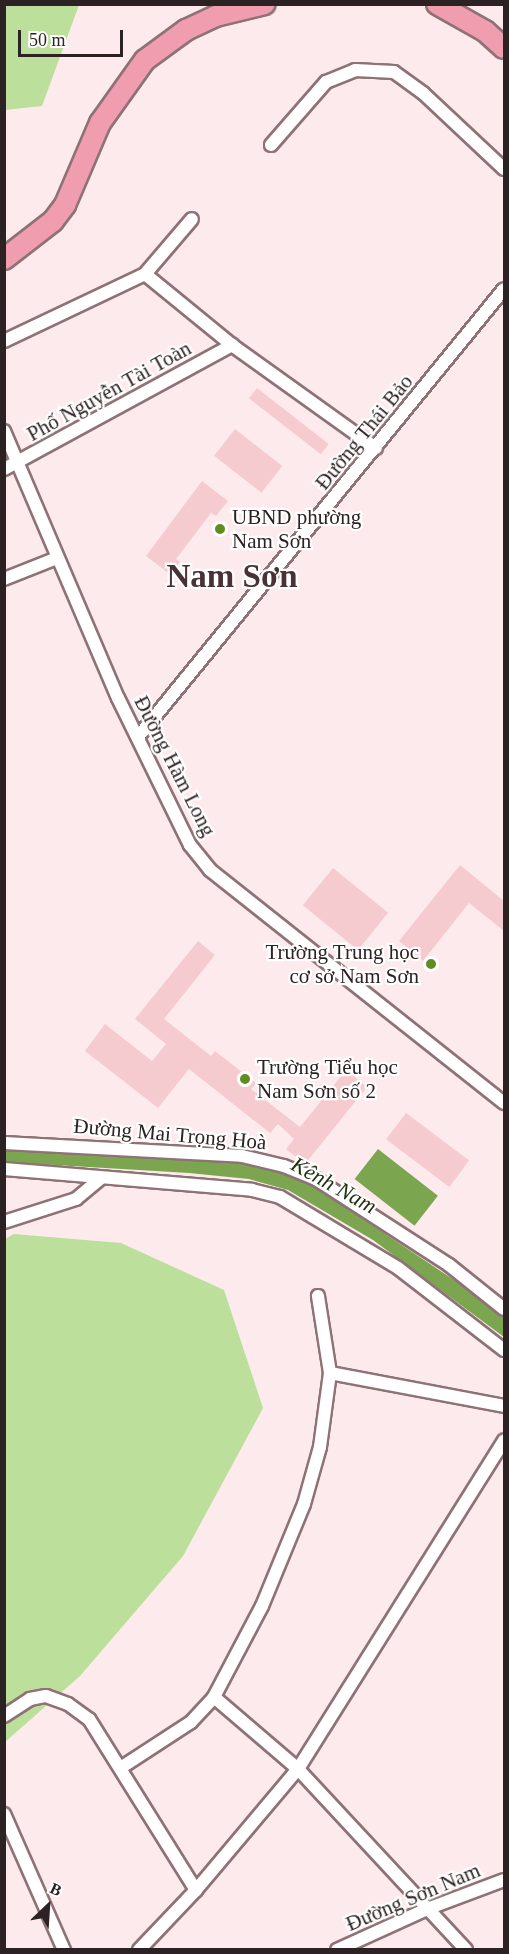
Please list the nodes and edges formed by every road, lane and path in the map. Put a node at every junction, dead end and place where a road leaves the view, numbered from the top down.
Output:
1 (265, 4) edge
2 (437, 4) edge
3 (503, 41) edge
4 (271, 145) dead end
5 (504, 169) edge
6 (192, 219) dead end
7 (4, 259) edge
8 (145, 274) junction
9 (504, 289) edge
10 (4, 341) edge
11 (232, 345) junction
12 (4, 431) edge
13 (376, 448) junction
14 (19, 463) junction
15 (4, 469) edge
16 (57, 558) junction
17 (4, 579) edge
18 (138, 737) junction
19 (504, 1103) edge
20 (4, 1143) edge
21 (4, 1169) edge
22 (101, 1178) junction
23 (4, 1222) edge
24 (318, 1296) dead end
25 (504, 1309) edge
26 (504, 1350) edge
27 (330, 1373) junction
28 (504, 1406) edge
29 (504, 1440) edge
30 (493, 1460) junction
31 (504, 1468) edge
32 (214, 1697) junction
33 (4, 1716) edge
34 (122, 1767) junction
35 (298, 1769) junction
36 (4, 1814) edge
37 (504, 1880) edge
38 (196, 1890) junction
39 (427, 1909) junction
40 (64, 1950) edge
41 (139, 1950) edge
42 (337, 1950) edge
43 (466, 1950) edge

1 - 7 main road
2 - 3 main road
4 - 5 street
6 - 8 street
8 - 10 street
8 - 11 street
9 - 13 street, Đường Thái Bảo
11 - 13 street
11 - 14 street, Phố Nguyễn Tài Toàn
12 - 14 street, Đường Hàm Long
13 - 18 street, Đường Thái Bảo
14 - 15 street, Phố Nguyễn Tài Toàn
14 - 16 street, Đường Hàm Long
16 - 17 street
16 - 18 street, Đường Hàm Long
18 - 19 street, Đường Hàm Long
20 - 25 street, Đường Mai Trọng Hoà
21 - 22 street
22 - 23 street
22 - 26 street
24 - 27 street
27 - 28 street
27 - 32 street
29 - 30 street
30 - 31 street
30 - 35 street
32 - 34 street
32 - 35 street
33 - 34 street
34 - 38 street
35 - 38 street
35 - 39 street
36 - 40 street
37 - 39 street, Đường Sơn Nam
38 - 41 street
39 - 42 street, Đường Sơn Nam
39 - 43 street

